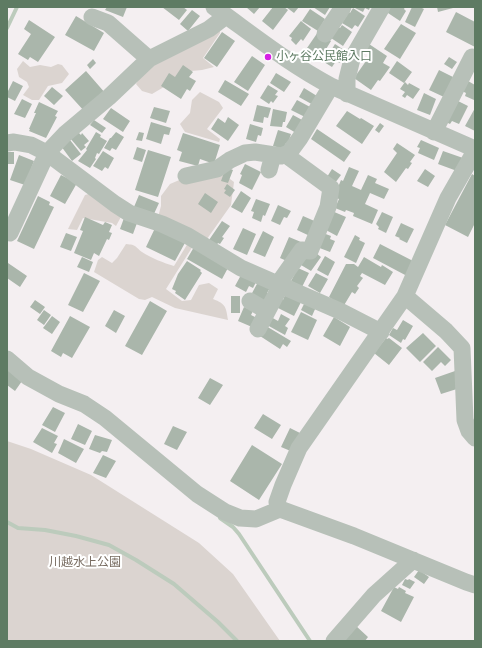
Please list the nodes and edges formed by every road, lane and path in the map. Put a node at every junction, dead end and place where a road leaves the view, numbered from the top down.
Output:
1 (343, 7) edge
2 (382, 7) edge
3 (220, 11) edge
4 (92, 17) dead end
5 (325, 34) dead end
6 (472, 57) dead end
7 (149, 60) junction
8 (331, 86) junction
9 (347, 94) junction
10 (434, 132) junction
11 (7, 143) edge
12 (475, 150) edge
13 (47, 153) junction
14 (277, 159) junction
15 (186, 176) dead end
16 (10, 233) dead end
17 (279, 284) junction
18 (405, 296) junction
19 (250, 301) dead end
20 (267, 311) junction
21 (258, 329) dead end
22 (381, 332) junction
23 (7, 359) edge
24 (475, 438) edge
25 (280, 509) junction
26 (413, 560) junction
27 (475, 584) edge
28 (334, 641) edge

1 - 5 street
2 - 9 street
3 - 7 street
3 - 8 street
4 - 7 street
6 - 10 street
7 - 13 street
8 - 9 street
8 - 14 street
9 - 10 street
10 - 12 street
11 - 13 street
12 - 18 street
13 - 16 street
13 - 17 street
14 - 15 street
14 - 17 street
17 - 20 street
17 - 22 street
18 - 22 street
18 - 24 street
19 - 20 street
20 - 21 street
22 - 25 street
23 - 25 street
25 - 26 street
26 - 27 street
26 - 28 street

